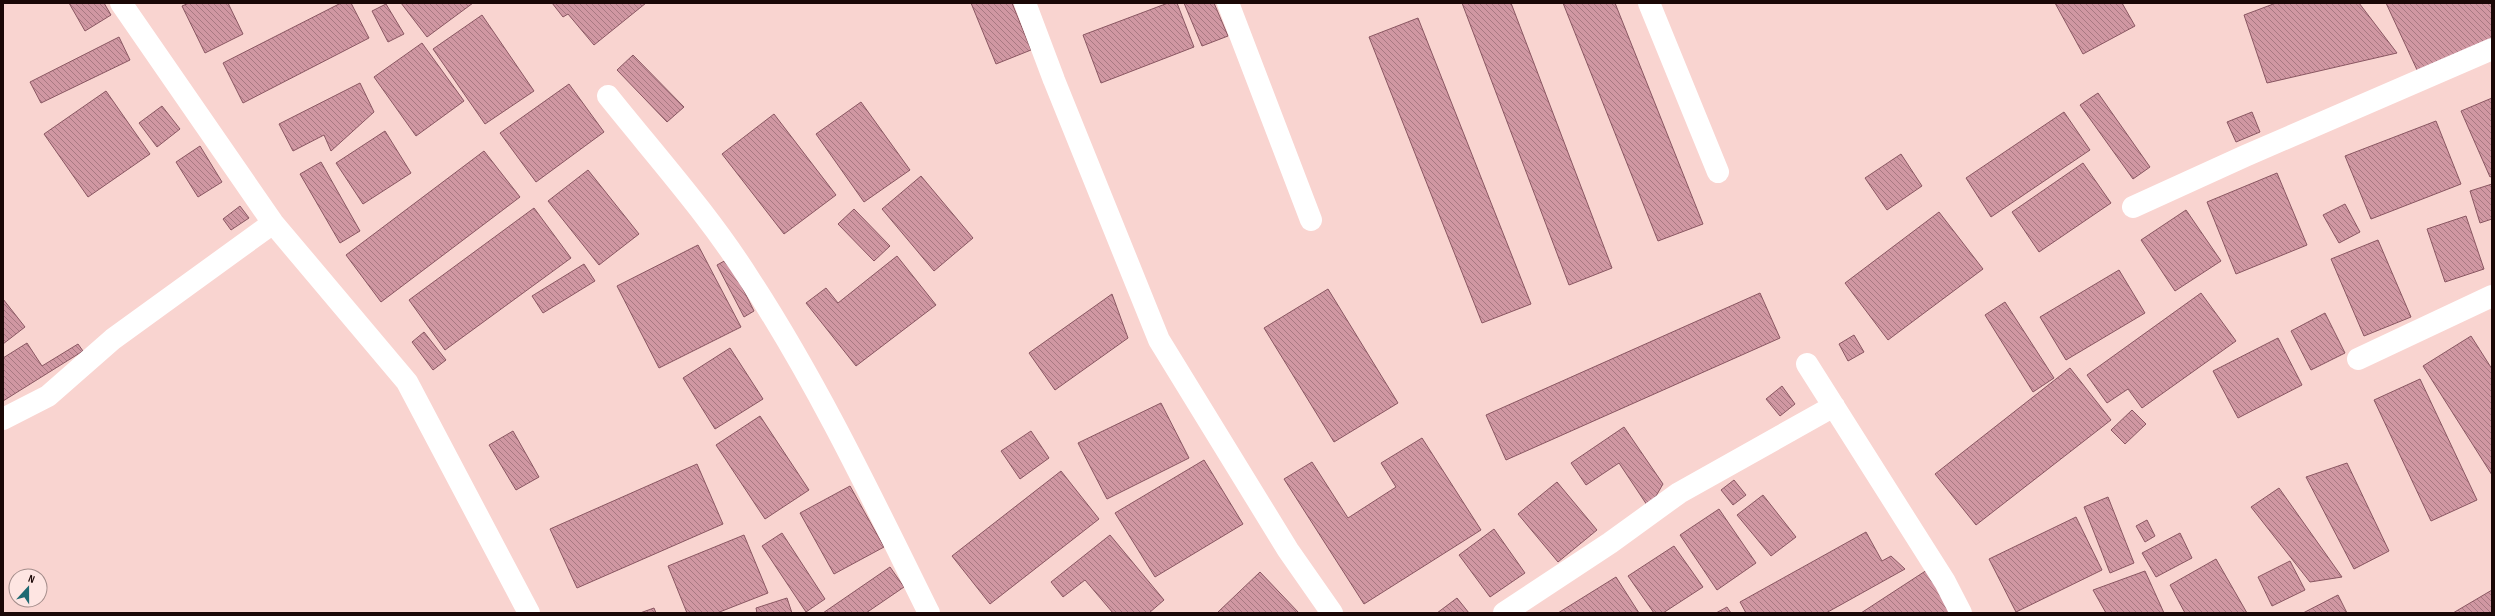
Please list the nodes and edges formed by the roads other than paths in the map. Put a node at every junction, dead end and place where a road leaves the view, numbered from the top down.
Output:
1 (121, 3) edge
2 (1026, 3) edge
3 (1228, 3) edge
4 (1650, 3) edge
5 (2492, 49) edge
6 (608, 96) dead end
7 (1718, 172) dead end
8 (2133, 207) dead end
9 (1311, 220) dead end
10 (273, 223) junction
11 (2492, 296) edge
12 (2358, 359) dead end
13 (1807, 364) dead end
14 (1834, 406) junction
15 (3, 419) edge
16 (529, 613) edge
17 (929, 613) edge
18 (1332, 613) edge
19 (1504, 613) edge
20 (1961, 613) edge

1 - 10 street
2 - 18 street
3 - 9 street
4 - 7 street
5 - 8 street
6 - 17 street
10 - 15 street
10 - 16 street
11 - 12 street
13 - 14 street
14 - 19 street
14 - 20 street

